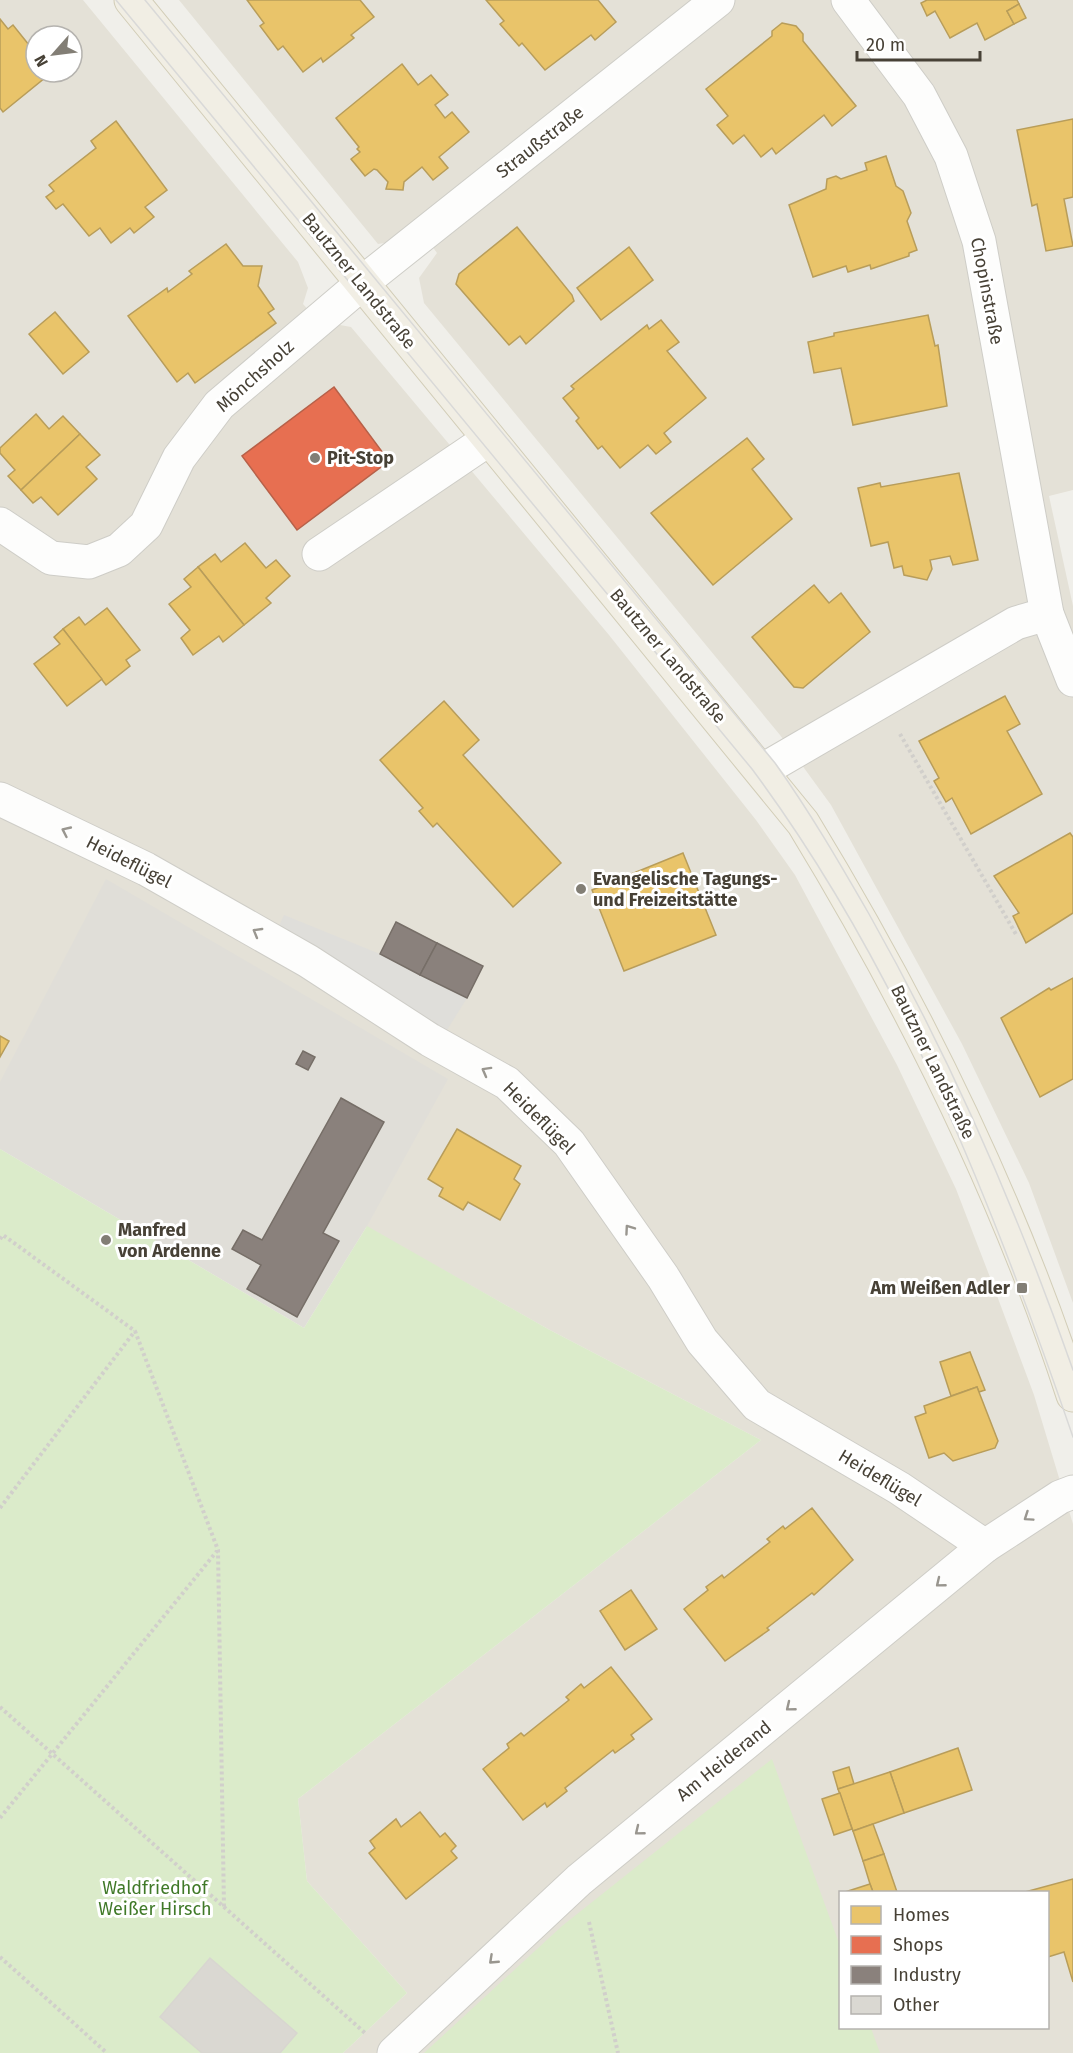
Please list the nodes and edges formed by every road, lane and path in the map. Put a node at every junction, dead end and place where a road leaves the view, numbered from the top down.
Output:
1 (131, 0) edge
2 (718, 0) edge
3 (848, 0) edge
4 (361, 284) junction
5 (489, 439) junction
6 (0, 524) edge
7 (318, 554) dead end
8 (1047, 614) junction
9 (1073, 680) edge
10 (881, 701) junction
11 (763, 770) junction
12 (0, 799) edge
13 (1017, 936) dead end
14 (0, 1239) edge
15 (135, 1331) junction
16 (1072, 1392) edge
17 (1073, 1492) edge
18 (0, 1508) edge
19 (985, 1546) junction
20 (218, 1550) junction
21 (0, 1707) edge
22 (53, 1754) junction
23 (0, 1818) edge
24 (579, 1880) junction
25 (224, 1907) junction
26 (0, 1957) edge
27 (382, 2045) edge
28 (107, 2053) edge
29 (618, 2053) edge

1 - 4 main road, Bautzner Landstraße
2 - 4 street, Straußstraße
3 - 8 street, Chopinstraße
4 - 5 main road, Bautzner Landstraße
4 - 6 street, Mönchsholz
5 - 7 street
5 - 11 main road, Bautzner Landstraße
8 - 9 street, Chopinstraße
8 - 10 street
10 - 11 street
10 - 13 path
11 - 16 main road, Bautzner Landstraße
19 -> 12 street, Heideflügel
14 - 15 path
15 - 18 path
15 - 20 path
17 -> 19 street, Am Heiderand
19 -> 24 street, Am Heiderand
20 - 22 path
20 - 25 path
21 - 22 path
22 - 23 path
22 - 25 path
24 -> 27 street, Am Heiderand
24 - 29 path
25 - 27 path
26 - 28 path

